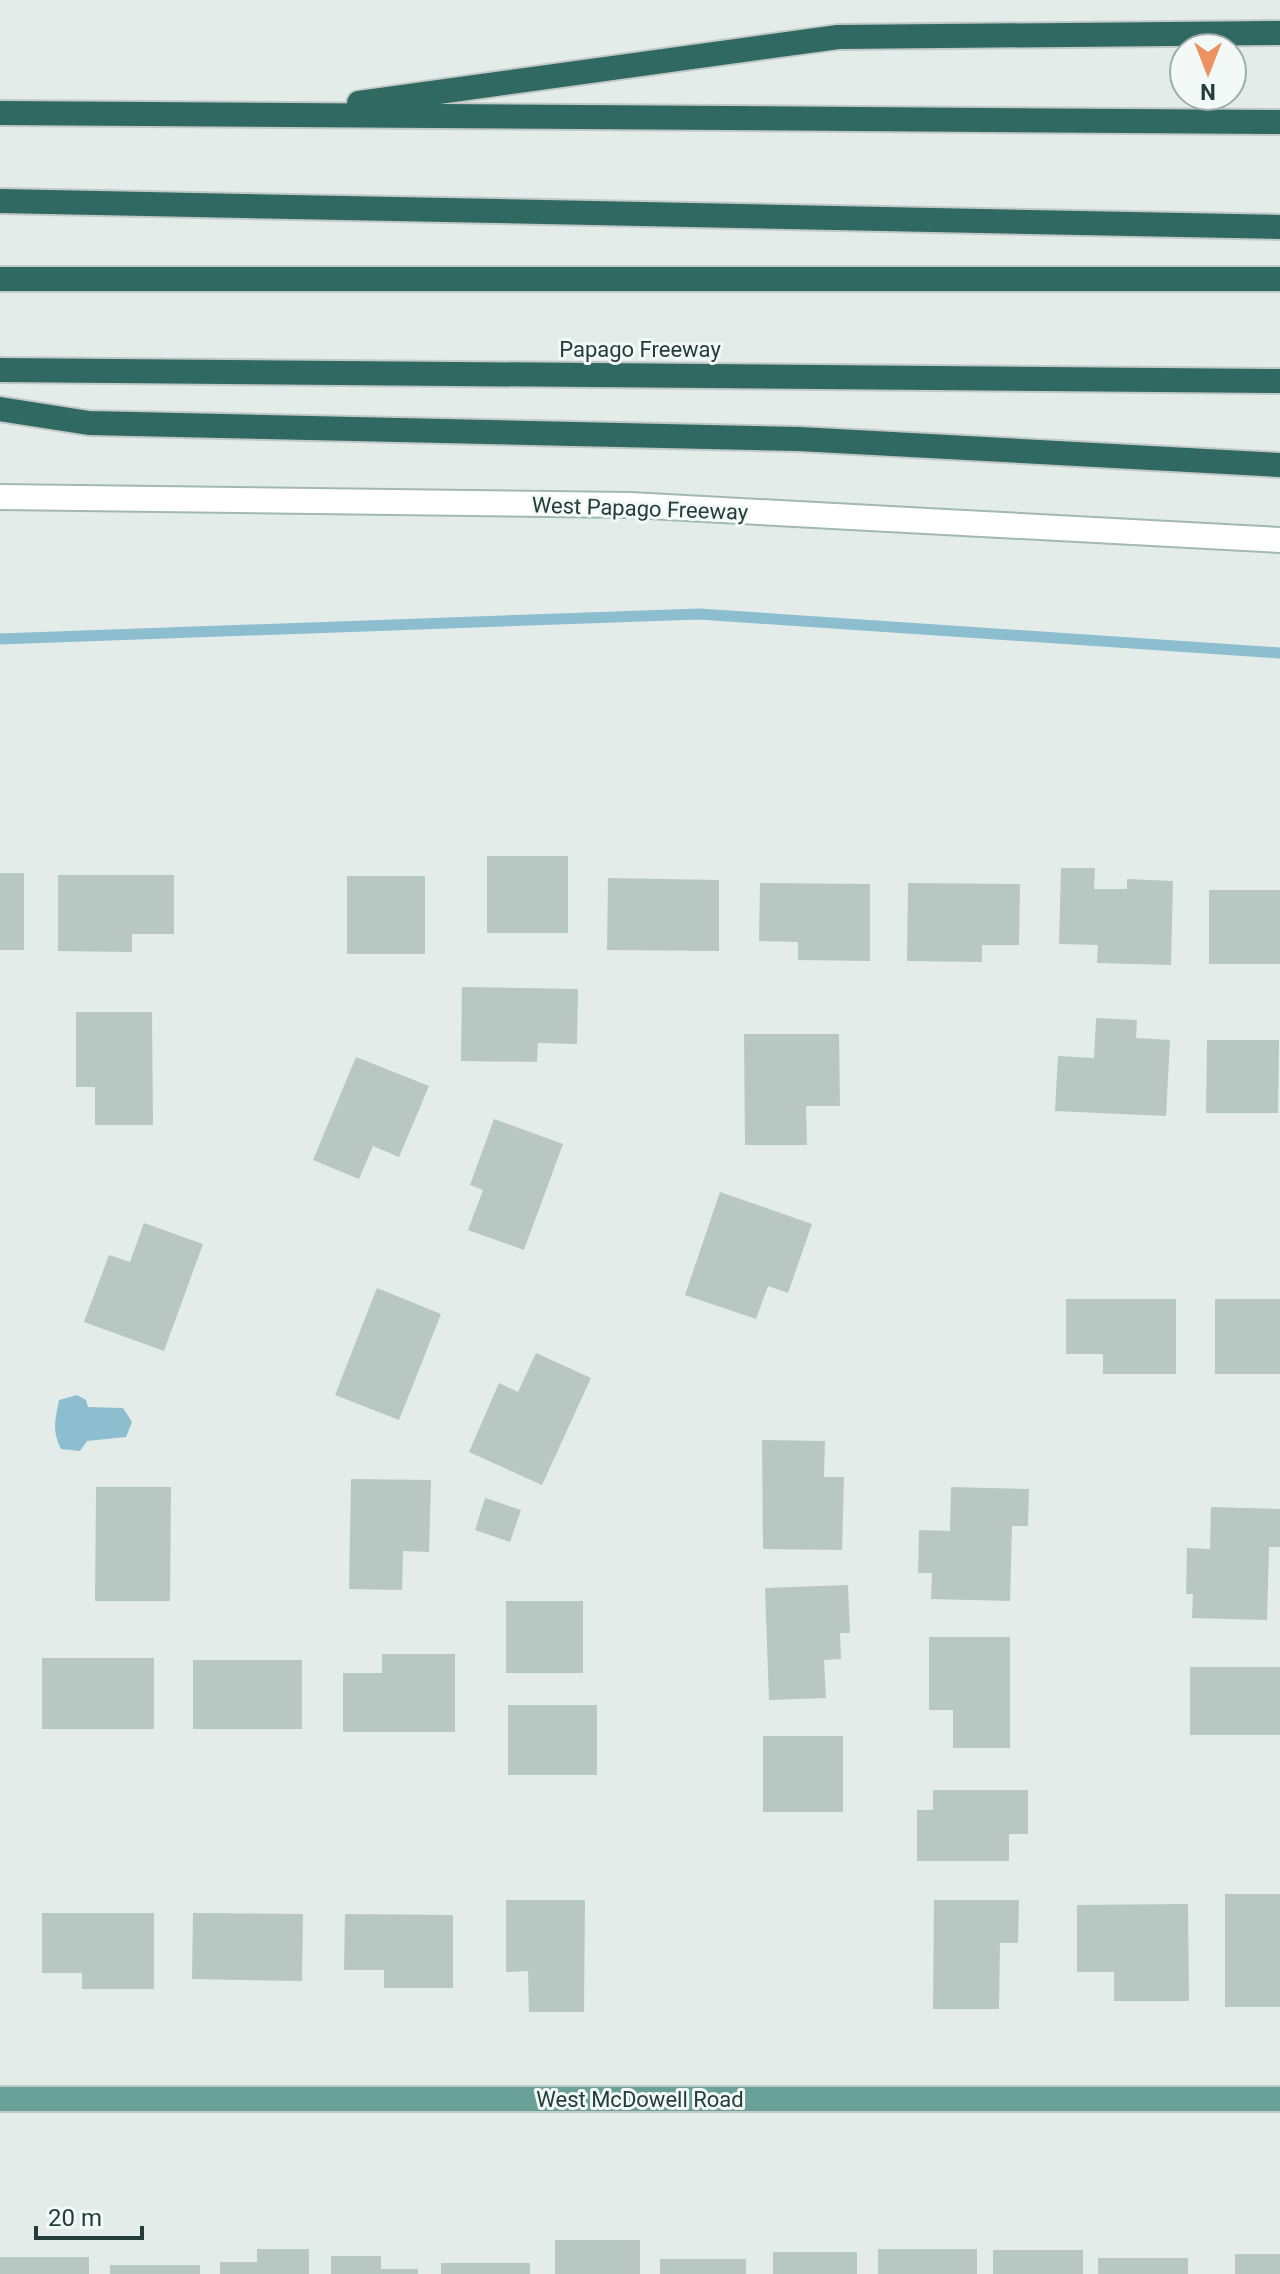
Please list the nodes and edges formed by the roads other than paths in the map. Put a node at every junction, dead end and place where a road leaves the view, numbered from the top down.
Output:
1 (1280, 33) edge
2 (0, 113) edge
3 (273, 115) junction
4 (1280, 122) edge
5 (0, 201) edge
6 (1280, 227) edge
7 (0, 279) edge
8 (1280, 279) edge
9 (0, 370) edge
10 (1280, 381) edge
11 (0, 409) edge
12 (1280, 465) edge
13 (0, 497) edge
14 (1280, 540) edge
15 (0, 2099) edge
16 (1280, 2099) edge

1 - 3 highway
2 - 3 highway
3 - 4 highway
5 - 6 highway
7 - 8 highway
9 - 10 highway, Papago Freeway
11 - 12 highway
13 - 14 main road, West Papago Freeway
15 - 16 main road, West McDowell Road

